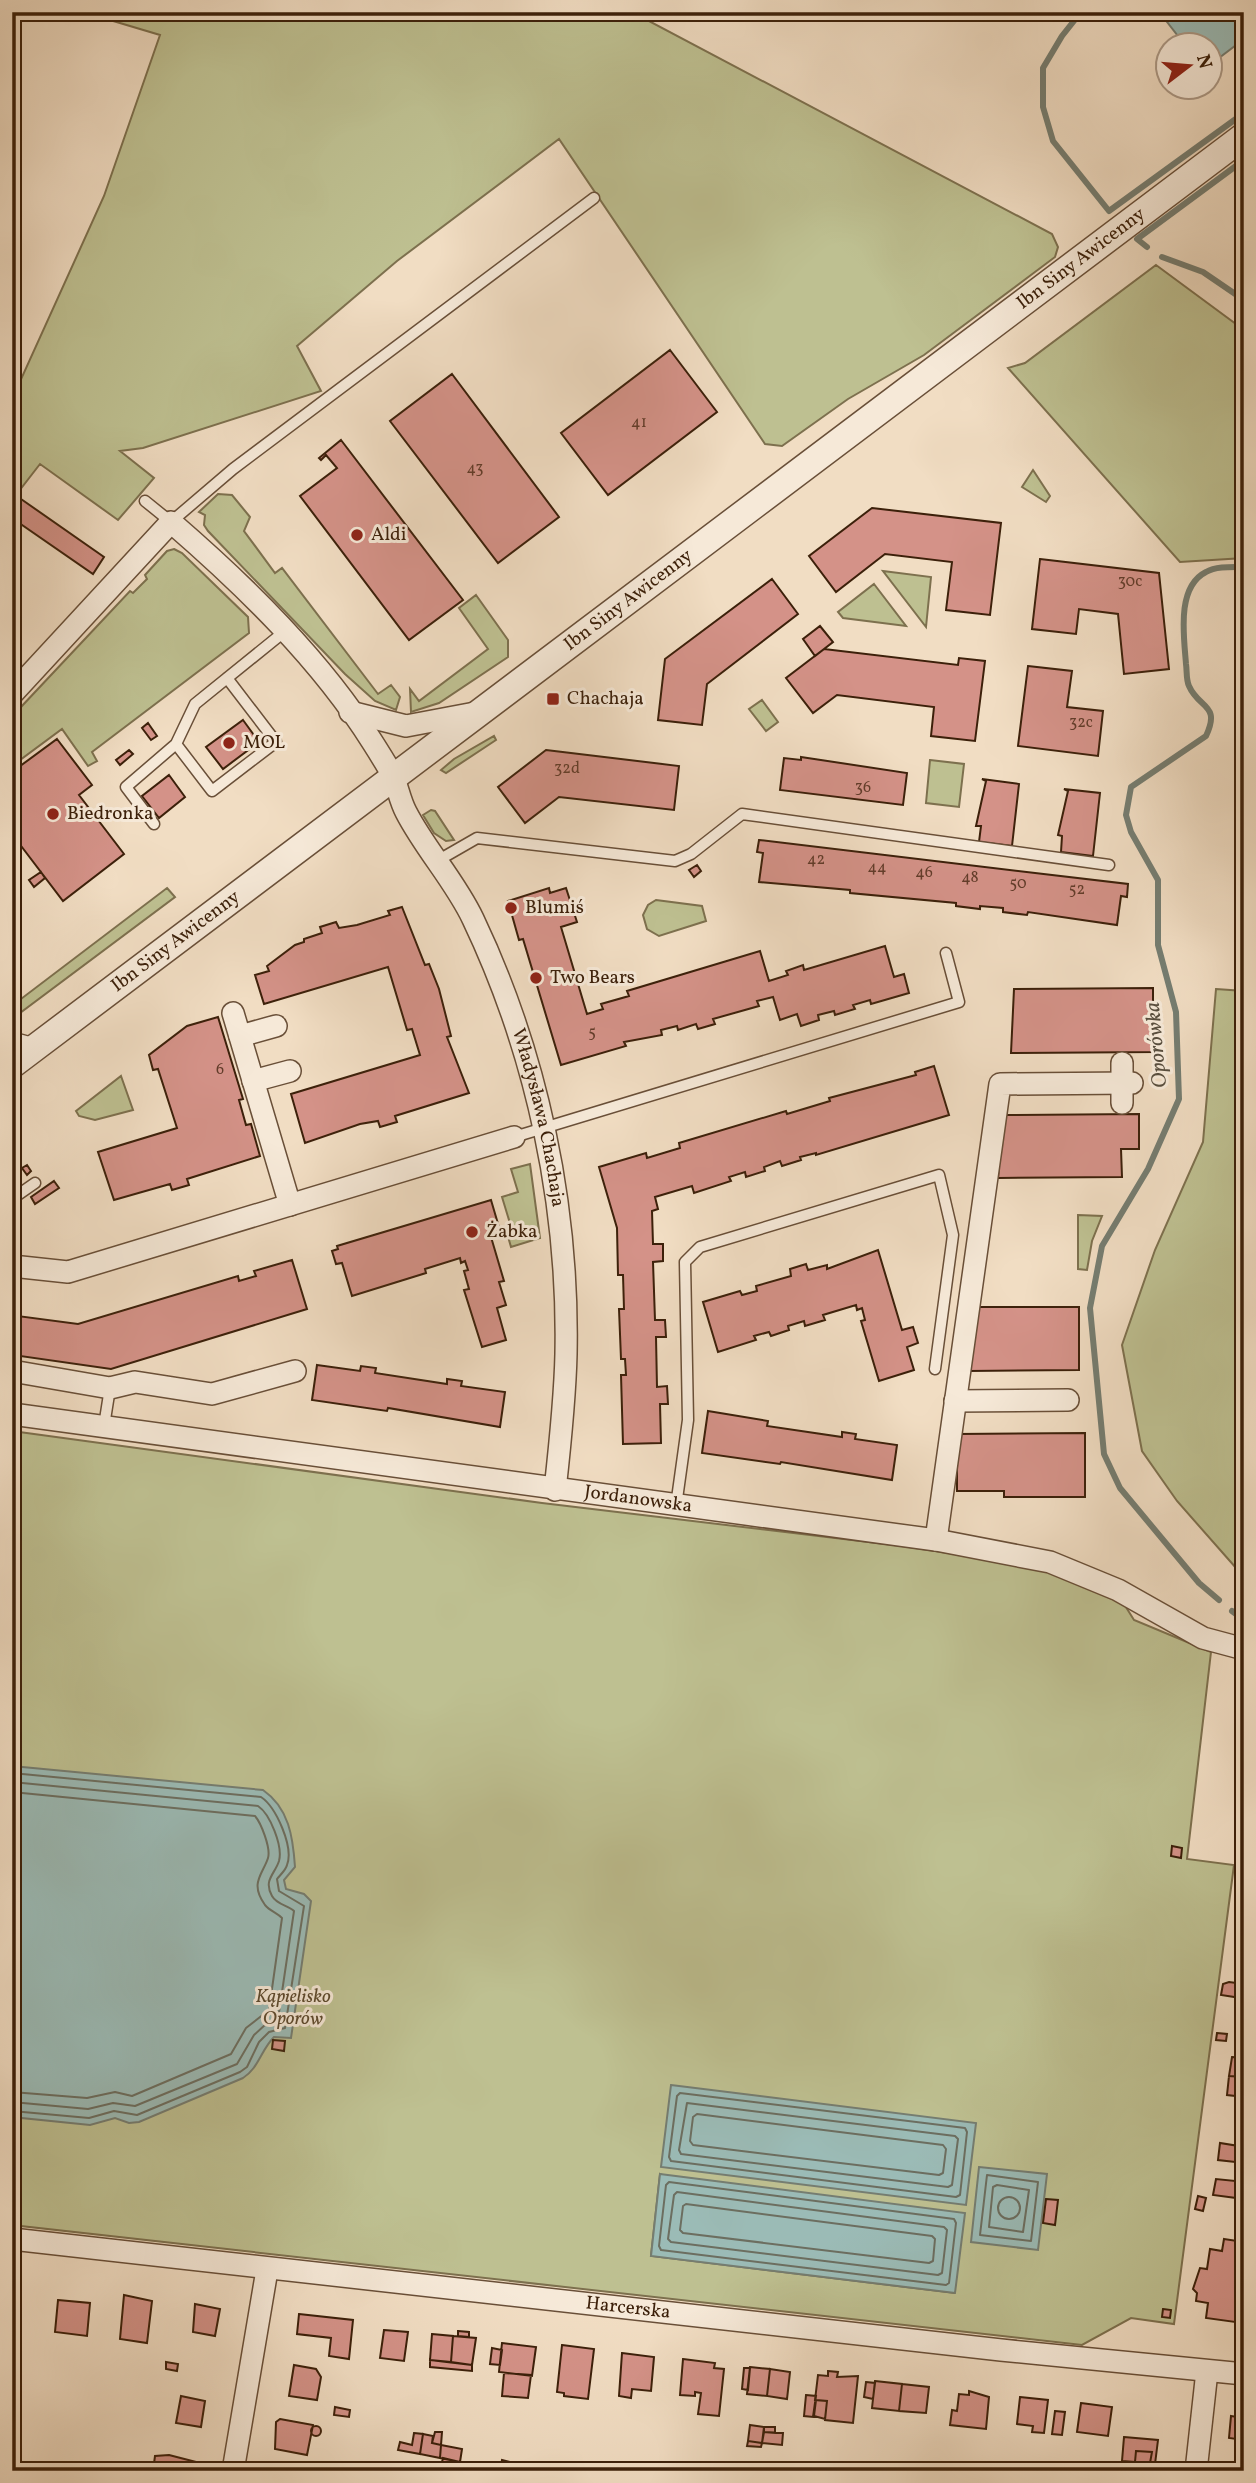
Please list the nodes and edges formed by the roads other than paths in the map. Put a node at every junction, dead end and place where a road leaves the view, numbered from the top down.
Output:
1 (1244, 136) edge
2 (594, 198) dead end
3 (145, 501) dead end
4 (171, 522) junction
5 (284, 632) junction
6 (228, 678) junction
7 (12, 694) edge
8 (480, 711) junction
9 (350, 712) junction
10 (176, 744) junction
11 (393, 777) junction
12 (154, 824) dead end
13 (437, 860) junction
14 (1109, 864) dead end
15 (946, 953) dead end
16 (233, 1013) dead end
17 (276, 1026) dead end
18 (240, 1036) junction
19 (23, 1046) edge
20 (12, 1065) edge
21 (290, 1071) dead end
22 (253, 1081) junction
23 (1125, 1083) dead end
24 (544, 1128) junction
25 (514, 1137) joint
26 (35, 1183) dead end
27 (12, 1199) edge
28 (290, 1205) junction
29 (12, 1266) edge
30 (935, 1369) dead end
31 (12, 1371) edge
32 (295, 1371) dead end
33 (110, 1388) junction
34 (1068, 1400) dead end
35 (955, 1401) junction
36 (12, 1414) edge
37 (104, 1426) junction
38 (555, 1490) junction
39 (676, 1506) junction
40 (936, 1540) junction
41 (1244, 1650) edge
42 (12, 2239) edge
43 (267, 2270) junction
44 (1207, 2371) junction
45 (1244, 2374) edge
46 (233, 2471) edge
47 (1196, 2471) edge

1 - 8 street, Ibn Siny Awicenny
2 - 4 lane
3 - 4 lane
4 - 5 street, Władysława Chachaja
4 - 7 street
5 - 6 lane
5 - 9 street, Władysława Chachaja
6 - 10 lane
6 - 10 lane
8 - 9 street
8 - 11 street, Ibn Siny Awicenny
9 - 11 street, Władysława Chachaja
10 - 12 lane
11 - 13 street, Władysława Chachaja
11 - 19 street, Ibn Siny Awicenny
13 - 14 lane
13 - 24 street, Władysława Chachaja
15 - 24 lane
16 - 18 street
17 - 18 street
18 - 22 street
19 - 20 street, Ibn Siny Awicenny
21 - 22 street
22 - 28 street
23 - 35 street
24 - 25 lane
24 - 38 street, Władysława Chachaja
25 - 28 street
26 - 27 lane
28 - 29 street
30 - 39 lane
31 - 33 street
32 - 33 street
33 - 37 lane
34 - 35 street
35 - 40 street
36 - 37 street, Jordanowska
37 - 38 street, Jordanowska
38 - 39 street, Jordanowska
39 - 40 street, Jordanowska
40 - 41 street, Jordanowska
42 - 43 street, Harcerska
43 - 44 street, Harcerska
43 - 46 street
44 - 45 street, Harcerska
44 - 47 street

